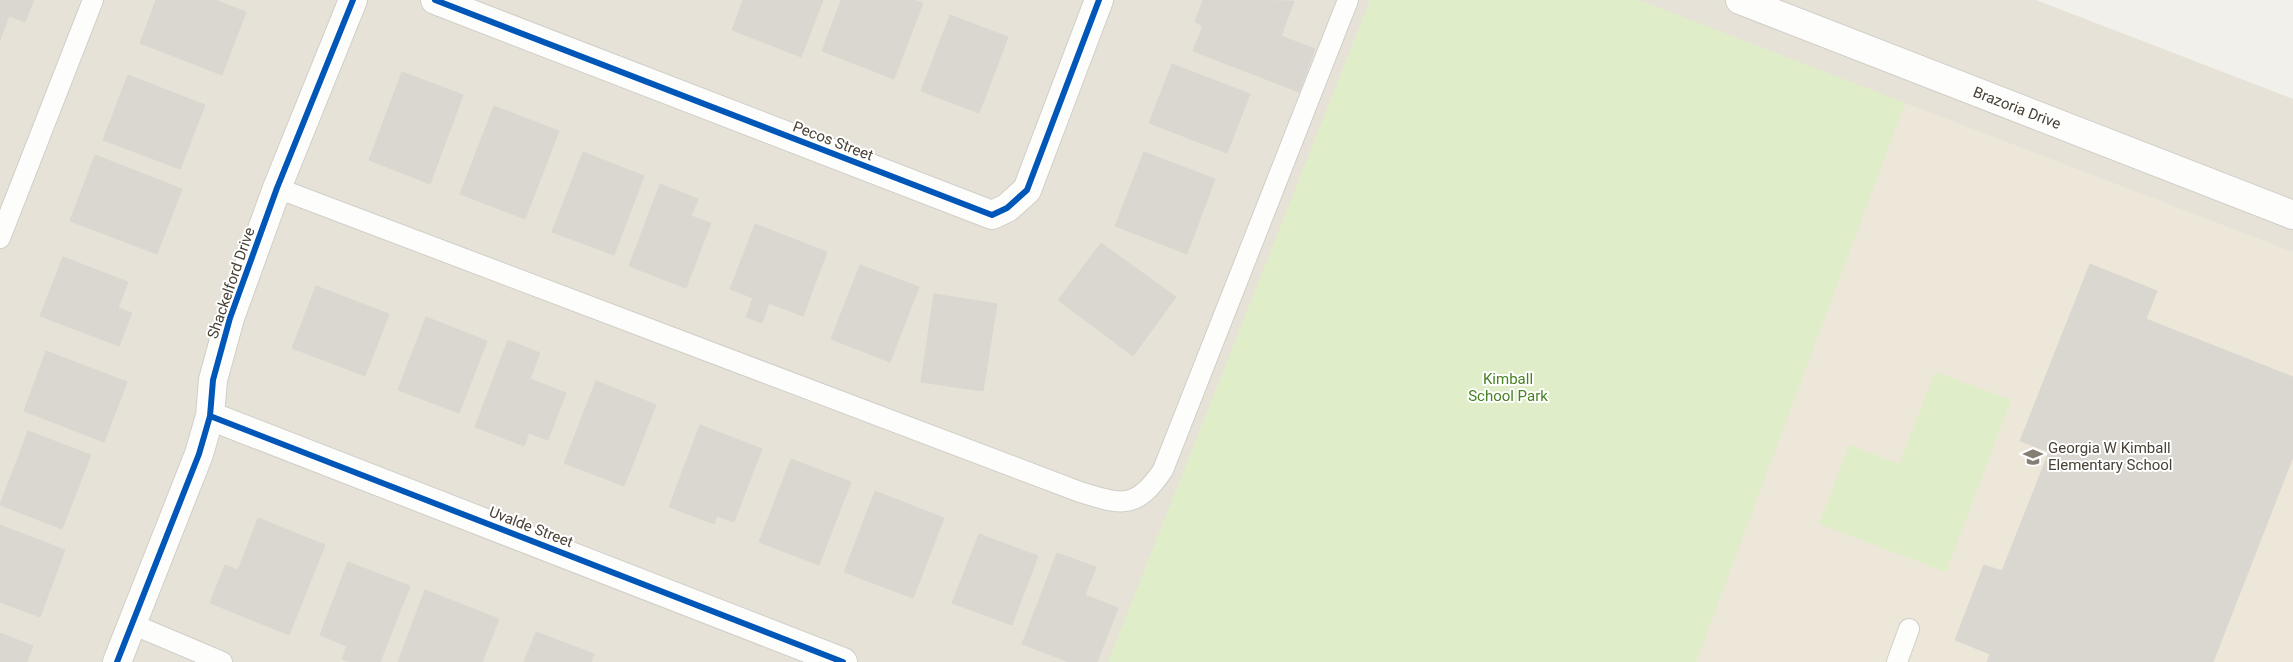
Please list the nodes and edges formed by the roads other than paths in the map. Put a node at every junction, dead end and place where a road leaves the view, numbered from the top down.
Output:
1 (93, 0) edge
2 (353, 0) edge
3 (435, 0) edge
4 (1348, 0) edge
5 (1740, 0) edge
6 (1094, 2) edge
7 (277, 188) junction
8 (2293, 215) edge
9 (0, 238) edge
10 (210, 416) junction
11 (132, 624) junction
12 (1909, 629) dead end
13 (117, 662) edge
14 (222, 662) edge
15 (843, 662) edge
16 (1897, 662) edge

1 - 9 lane
2 - 7 street, Shackelford Drive
3 - 6 street, Pecos Street
4 - 7 lane
5 - 8 street, Brazoria Drive
7 - 10 street, Shackelford Drive
10 - 11 street, Shackelford Drive
10 - 15 street, Uvalde Street
11 - 13 street, Shackelford Drive
11 - 14 lane
12 - 16 lane

